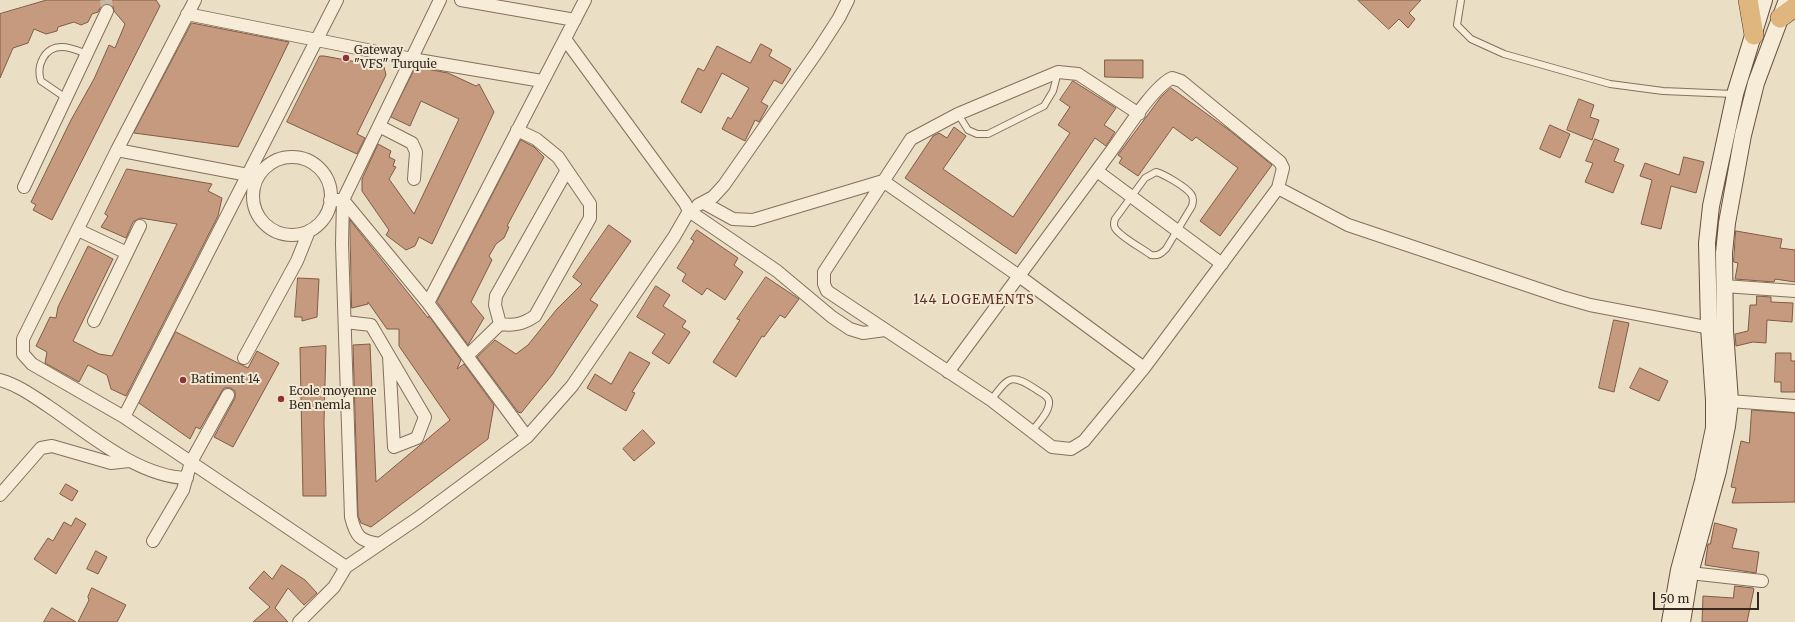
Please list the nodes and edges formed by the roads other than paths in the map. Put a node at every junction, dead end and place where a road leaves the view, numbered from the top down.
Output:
1 (195, 0) edge
2 (337, 0) edge
3 (440, 0) edge
4 (461, 0) edge
5 (585, 0) edge
6 (848, 0) edge
7 (1461, 0) edge
8 (1748, 0) edge
9 (1764, 0) edge
10 (1787, 0) edge
11 (107, 11) tunnel mouth
12 (1788, 13) edge
13 (187, 14) junction
14 (575, 20) junction
15 (1754, 35) junction
16 (565, 39) junction
17 (316, 40) junction
18 (87, 54) junction
19 (412, 59) junction
20 (1058, 72) junction
21 (542, 81) junction
22 (1735, 94) junction
23 (66, 98) junction
24 (958, 114) junction
25 (1139, 114) junction
26 (379, 126) junction
27 (517, 130) junction
28 (117, 150) junction
29 (567, 170) junction
30 (1096, 171) junction
31 (253, 177) junction
32 (414, 179) dead end
33 (883, 181) junction
34 (24, 187) dead end
35 (1278, 188) junction
36 (1132, 196) junction
37 (330, 200) junction
38 (343, 200) junction
39 (704, 203) junction
40 (687, 207) junction
41 (140, 226) dead end
42 (78, 230) junction
43 (1177, 230) junction
44 (309, 231) junction
45 (127, 253) junction
46 (1222, 264) junction
47 (1019, 276) junction
48 (1724, 286) junction
49 (1795, 291) edge
50 (428, 303) junction
51 (94, 321) dead end
52 (345, 322) junction
53 (500, 324) junction
54 (1709, 327) junction
55 (885, 330) junction
56 (1725, 331) junction
57 (389, 356) junction
58 (467, 356) junction
59 (244, 358) dead end
60 (1144, 368) junction
61 (948, 372) junction
62 (0, 380) edge
63 (228, 395) dead end
64 (990, 400) junction
65 (1730, 401) junction
66 (1795, 406) edge
67 (124, 417) junction
68 (1032, 431) junction
69 (527, 437) junction
70 (129, 461) junction
71 (191, 462) junction
72 (186, 478) junction
73 (0, 495) edge
74 (153, 541) dead end
75 (380, 544) junction
76 (346, 567) junction
77 (1690, 573) junction
78 (1762, 581) dead end
79 (299, 622) edge
80 (1670, 622) edge
81 (1682, 622) edge

1 - 13 street
2 - 17 street
3 - 19 street
4 - 14 street
5 - 14 street
6 - 39 street
7 - 22 lane
8 - 15 highway
9 - 15 main road
10 - 12 main road
11 - 18 street
12 - 48 main road
13 - 17 street
13 - 28 street
14 - 16 street
15 - 22 main road
16 - 21 street
16 - 40 street
17 - 19 street
17 - 31 street
18 - 23 street
18 - 23 lane
19 - 21 street
19 - 26 street
20 - 24 street
20 - 24 lane
20 - 25 street
21 - 27 street
22 - 54 main road
23 - 34 street
24 - 33 street
25 - 30 street
25 - 35 street
26 - 32 street
26 - 38 street
27 - 29 street
27 - 50 street
28 - 31 street
28 - 42 street
29 - 53 street
29 - 53 street
30 - 36 street
30 - 47 street
31 - 37 street
31 - 44 street
31 - 67 street
33 - 39 street
33 - 47 street
33 - 55 street
35 - 46 street
35 - 54 street
36 - 43 street
36 - 43 lane
36 - 43 lane
37 - 38 street
37 - 44 street
38 - 50 street
38 - 52 street
39 - 40 street
40 - 55 street
40 - 69 street
41 - 45 street
42 - 45 street
42 - 67 street
43 - 46 street
44 - 59 street
45 - 51 street
46 - 60 street
47 - 60 street
47 - 61 street
48 - 49 street
48 - 56 main road
50 - 58 street
52 - 57 street
52 - 75 street
53 - 58 street
54 - 56 street
54 - 80 main road
55 - 61 street
56 - 65 main road
57 - 57 street
58 - 69 street
60 - 68 street
61 - 64 street
62 - 70 street
63 - 71 street
64 - 68 street
64 - 68 lane
65 - 66 street
65 - 77 main road
67 - 71 street
69 - 75 street
70 - 72 street
70 - 73 street
71 - 72 street
71 - 76 street
72 - 74 street
75 - 76 street
76 - 79 street
77 - 78 street
77 - 81 main road

